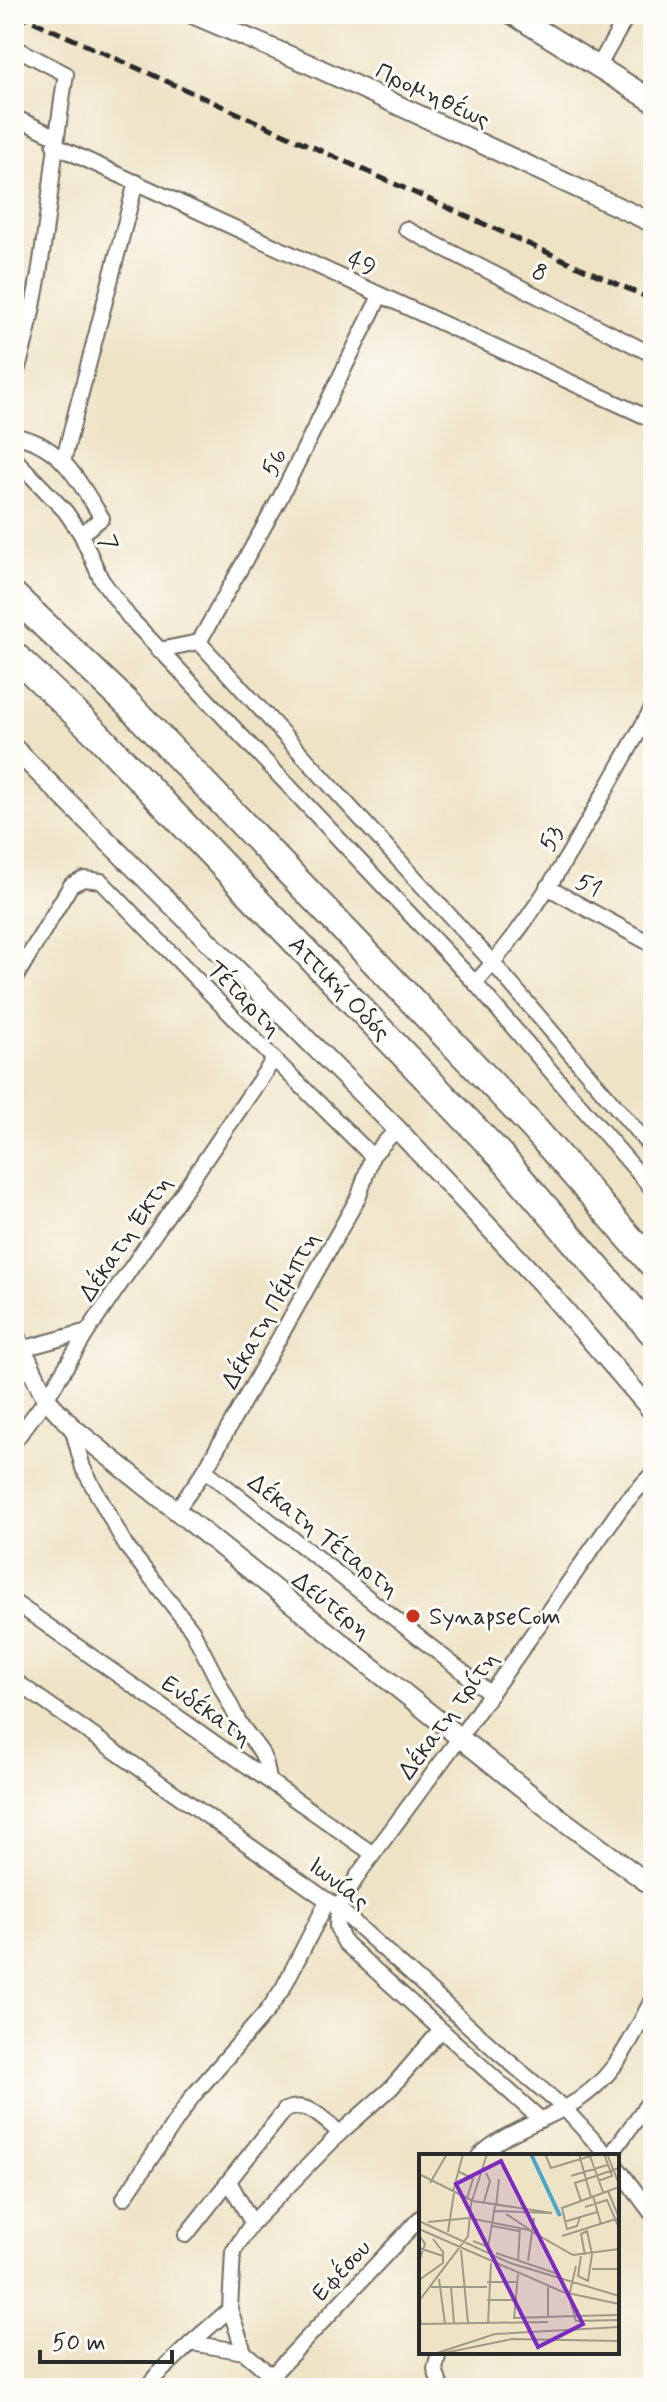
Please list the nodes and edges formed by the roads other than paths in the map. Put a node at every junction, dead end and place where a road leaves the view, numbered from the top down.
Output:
1 (192, 14) edge
2 (513, 14) edge
3 (628, 14) edge
4 (14, 47) edge
5 (598, 67) junction
6 (653, 101) edge
7 (14, 117) edge
8 (55, 140) junction
9 (136, 182) junction
10 (653, 223) edge
11 (406, 229) dead end
12 (380, 296) junction
13 (653, 355) edge
14 (14, 381) edge
15 (653, 420) edge
16 (14, 436) edge
17 (14, 458) edge
18 (63, 462) junction
19 (81, 534) junction
20 (14, 596) edge
21 (199, 642) junction
22 (159, 650) junction
23 (14, 655) edge
24 (653, 707) edge
25 (14, 748) edge
26 (547, 887) junction
27 (653, 945) edge
28 (493, 963) junction
29 (14, 980) edge
30 (475, 983) junction
31 (274, 1059) junction
32 (397, 1129) junction
33 (653, 1150) edge
34 (372, 1156) junction
35 (653, 1190) edge
36 (653, 1265) edge
37 (88, 1331) junction
38 (653, 1333) edge
39 (18, 1340) edge
40 (46, 1399) junction
41 (653, 1412) edge
42 (72, 1427) junction
43 (14, 1442) edge
44 (205, 1470) junction
45 (653, 1473) edge
46 (176, 1511) junction
47 (14, 1602) edge
48 (14, 1680) edge
49 (491, 1694) junction
50 (460, 1737) junction
51 (269, 1780) junction
52 (373, 1854) junction
53 (653, 1887) edge
54 (333, 1904) junction
55 (653, 1998) edge
56 (441, 2030) junction
57 (653, 2096) edge
58 (564, 2108) junction
59 (540, 2119) junction
60 (340, 2133) junction
61 (481, 2154) edge
62 (607, 2154) edge
63 (610, 2154) edge
64 (619, 2171) edge
65 (229, 2181) junction
66 (124, 2198) dead end
67 (653, 2215) edge
68 (419, 2219) edge
69 (252, 2223) junction
70 (186, 2235) dead end
71 (230, 2309) junction
72 (191, 2343) junction
73 (244, 2352) junction
74 (439, 2354) edge
75 (271, 2375) junction
76 (148, 2388) edge
77 (260, 2388) edge
78 (441, 2388) edge

1 - 10 street, Προμηθέως
2 - 5 main road
3 - 5 street
4 - 8 street
5 - 6 main road
7 - 8 street, 49
8 - 9 street, 49
8 - 14 street
9 - 12 street, 49
9 - 18 street
11 - 13 street, 8
12 - 15 street, 49
12 - 21 street, 56
16 - 18 street
17 - 19 street, 7
18 - 19 street
19 - 22 street, 7
20 - 36 highway, Αττική Οδός
21 - 22 street
21 - 28 street
22 - 30 street, 7
23 - 38 highway, Αττική Οδός
24 - 26 street, 53
25 - 32 street
26 - 27 street, 51
26 - 28 street, 53
28 - 30 street, 53
28 - 33 street
29 - 31 street, Τέταρτη
30 - 35 street, 7
31 - 34 street, Τέταρτη
31 - 37 street, Δέκατη Έκτη
32 - 34 street, Δέκατη Πέμπτη
32 - 41 street
34 - 44 street, Δέκατη Πέμπτη
37 - 39 street
37 - 40 street, Δέκατη Έκτη
39 - 40 street, Δεύτερη
40 - 42 street, Δεύτερη
40 - 43 street, Δέκατη Έκτη
42 - 46 street, Δεύτερη
42 - 51 street
44 - 46 street, Δέκατη Πέμπτη
44 - 49 street, Δέκατη Τέταρτη
45 - 49 street, Δέκατη τρίτη
46 - 50 street, Δεύτερη
47 - 51 street, Ενδέκατη
48 - 54 street, Ιωνίας
49 - 50 street, Δέκατη τρίτη
50 - 52 street, Δέκατη τρίτη
50 - 53 street, Δεύτερη
51 - 52 street, Ενδέκατη
52 - 54 street, Δέκατη τρίτη
54 - 56 street
54 - 58 street, Ιωνίας
54 - 66 street, Δέκατη τρίτη
55 - 58 street
56 - 59 street
56 - 60 street
57 - 63 street
58 - 59 street
58 - 62 street, Ιωνίας
59 - 61 street
60 - 65 street
60 - 69 street
64 - 67 street
65 - 69 street
65 - 70 street
68 - 75 street, Εφέσου
69 - 71 street
71 - 72 street
71 - 73 street
72 - 73 street
72 - 76 street
73 - 75 street
74 - 78 street
75 - 77 street, Εφέσου

